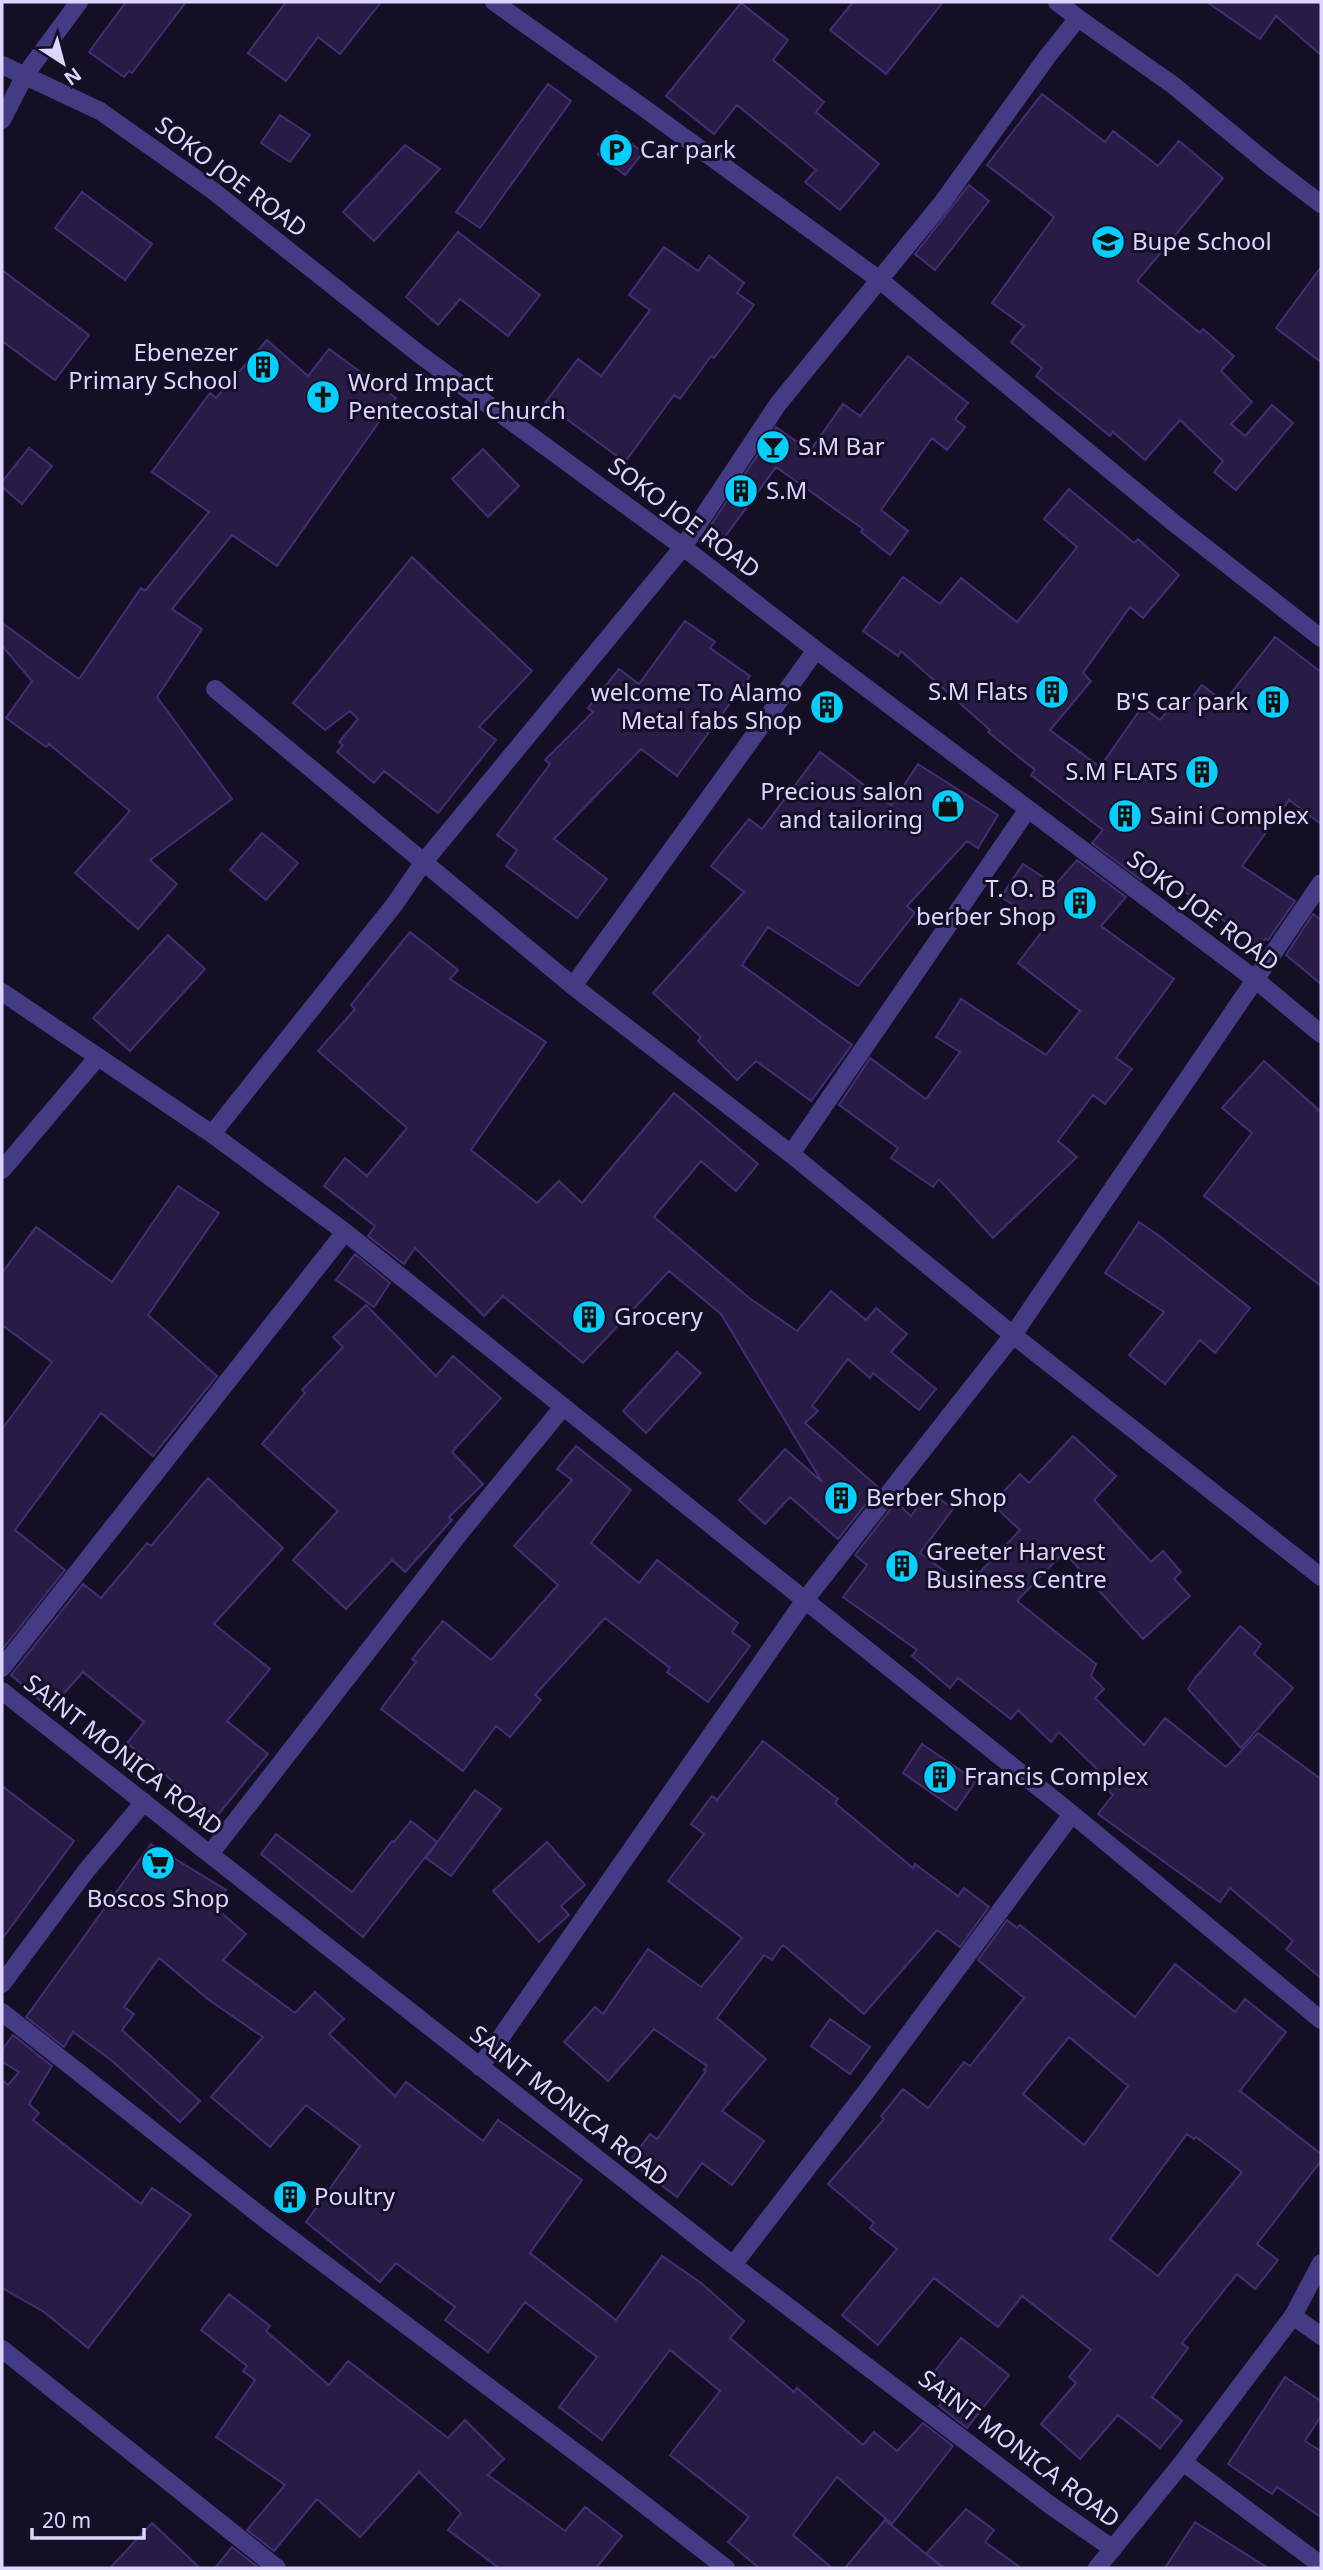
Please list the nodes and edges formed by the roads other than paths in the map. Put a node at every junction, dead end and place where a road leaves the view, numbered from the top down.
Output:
1 (79, 2) edge
2 (494, 2) edge
3 (1057, 2) edge
4 (1078, 18) junction
5 (2, 65) edge
6 (25, 75) junction
7 (2, 120) edge
8 (1321, 204) edge
9 (881, 281) junction
10 (683, 547) junction
11 (1321, 638) edge
12 (816, 650) junction
13 (215, 689) dead end
14 (1028, 809) junction
15 (423, 863) junction
16 (1321, 883) edge
17 (1256, 980) junction
18 (573, 986) junction
19 (2, 992) edge
20 (1321, 1034) edge
21 (97, 1058) junction
22 (212, 1134) junction
23 (791, 1154) junction
24 (2, 1170) edge
25 (345, 1232) junction
26 (1013, 1335) junction
27 (563, 1407) junction
28 (1321, 1577) edge
29 (805, 1600) junction
30 (2, 1668) edge
31 (2, 1691) edge
32 (144, 1802) junction
33 (1072, 1814) junction
34 (210, 1854) junction
35 (2, 1984) edge
36 (2, 2012) edge
37 (1321, 2020) edge
38 (480, 2067) junction
39 (1321, 2263) edge
40 (733, 2265) junction
41 (1293, 2316) junction
42 (1321, 2336) edge
43 (2, 2348) edge
44 (1183, 2462) junction
45 (1113, 2549) junction
46 (1321, 2565) edge
47 (277, 2568) edge
48 (726, 2568) edge
49 (1097, 2568) edge

1 - 6 street
2 - 9 street
3 - 4 street
4 - 8 street
4 - 9 street
5 - 6 street, SOKO JOE ROAD
6 - 7 street
6 - 10 street, SOKO JOE ROAD
9 - 10 street
9 - 11 street
10 - 12 street, SOKO JOE ROAD
10 - 15 street
12 - 14 street, SOKO JOE ROAD
12 - 18 street
13 - 15 street
14 - 17 street, SOKO JOE ROAD
14 - 23 street
15 - 18 street
15 - 22 street
16 - 17 street
17 - 20 street, SOKO JOE ROAD
17 - 26 street
18 - 23 street
19 - 21 street
21 - 22 street
21 - 24 street
22 - 25 street
23 - 26 street
25 - 27 street
25 - 30 street
26 - 28 street
26 - 29 street
27 - 29 street
27 - 34 street
29 - 33 street
29 - 38 street
31 - 32 street, SAINT MONICA ROAD
32 - 34 street, SAINT MONICA ROAD
32 - 35 street
33 - 37 street
33 - 40 street
34 - 38 street, SAINT MONICA ROAD
36 - 48 street
38 - 40 street, SAINT MONICA ROAD
39 - 41 street
40 - 45 street, SAINT MONICA ROAD
41 - 42 street
41 - 44 street
43 - 47 street
44 - 45 street
44 - 46 street
45 - 49 street

